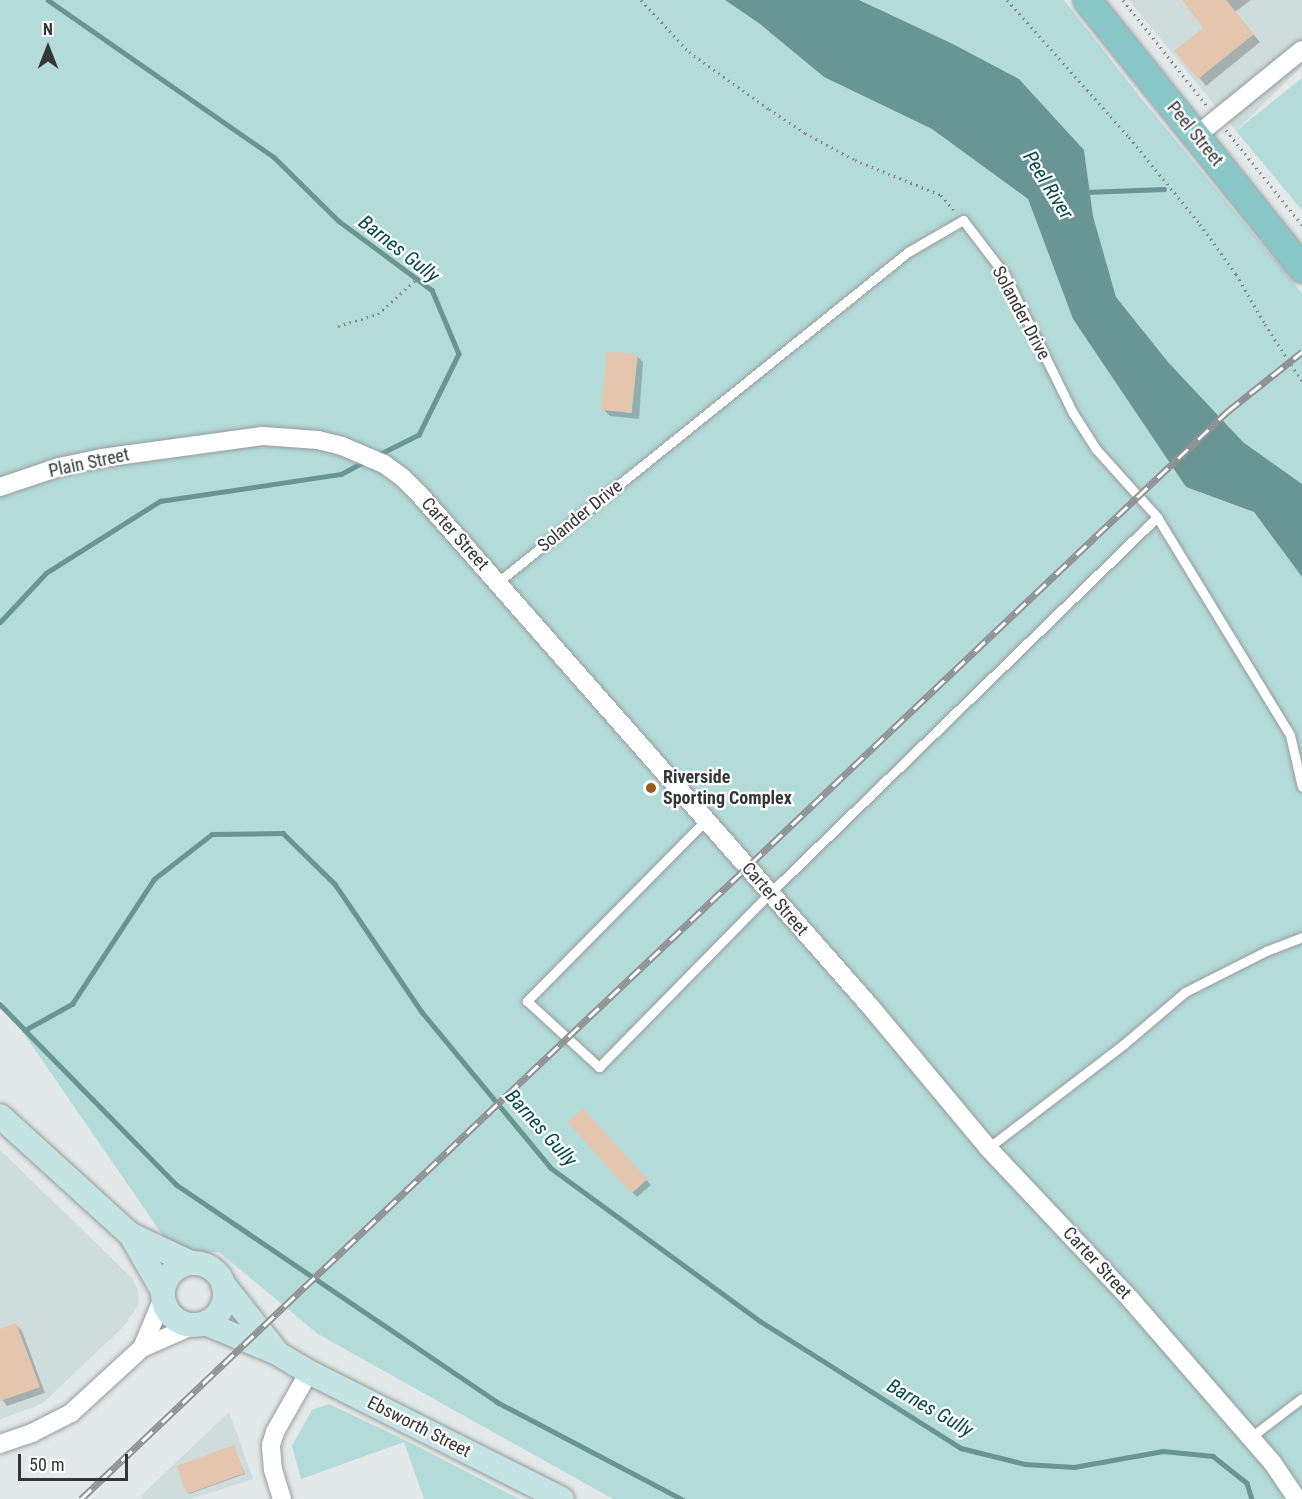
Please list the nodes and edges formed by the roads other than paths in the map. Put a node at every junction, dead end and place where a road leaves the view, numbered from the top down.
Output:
1 (1087, 0) edge
2 (1302, 50) edge
3 (1196, 136) junction
4 (1302, 268) edge
5 (180, 446) joint
6 (0, 487) edge
7 (1157, 517) junction
8 (498, 582) junction
9 (1302, 787) edge
10 (706, 820) junction
11 (770, 893) junction
12 (1302, 937) edge
13 (0, 1116) edge
14 (988, 1148) junction
15 (131, 1235) junction
16 (191, 1263) junction
17 (223, 1284) junction
18 (163, 1295) junction
19 (200, 1324) junction
20 (142, 1348) junction
21 (277, 1353) junction
22 (309, 1372) junction
23 (1302, 1398) edge
24 (1251, 1437) junction
25 (0, 1444) edge
26 (282, 1499) edge
27 (562, 1499) edge
28 (1297, 1499) edge

1 - 3 main road, Peel Street
2 - 3 street
3 - 4 main road, Peel Street
5 - 6 street, Plain Street
5 - 8 street, Carter Street
7 - 8 lane, Solander Drive
7 - 9 lane, Solander Drive
7 - 11 lane
8 - 10 street, Carter Street
10 - 11 street, Carter Street
10 - 11 lane
11 - 14 street, Carter Street
12 - 14 lane
13 - 15 street
14 - 24 street, Carter Street
15 - 16 street
15 - 18 street
16 - 17 street
16 - 18 street
17 - 19 street
17 - 21 street, Ebsworth Street
18 - 19 street
18 - 20 street
19 - 20 street
19 - 21 street, Ebsworth Street
20 - 25 street
21 - 22 street, Ebsworth Street
22 - 26 street
22 - 27 street, Ebsworth Street
23 - 24 lane
24 - 28 street, Carter Street

